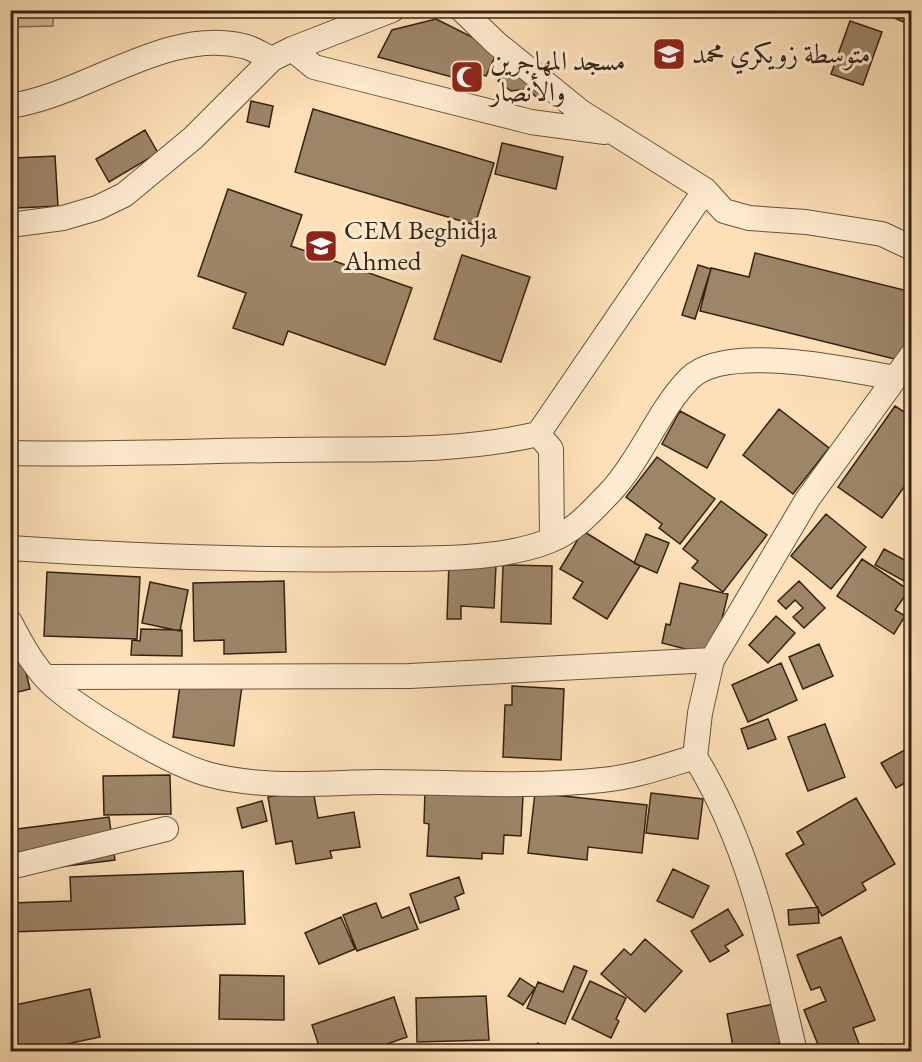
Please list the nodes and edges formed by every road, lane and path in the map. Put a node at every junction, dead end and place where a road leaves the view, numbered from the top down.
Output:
1 (392, 10) edge
2 (462, 10) edge
3 (282, 54) junction
4 (10, 106) edge
5 (611, 133) junction
6 (705, 190) junction
7 (10, 225) edge
8 (912, 248) edge
9 (912, 355) edge
10 (894, 378) junction
11 (538, 434) junction
12 (10, 453) edge
13 (552, 539) junction
14 (10, 548) edge
15 (10, 622) edge
16 (712, 660) junction
17 (45, 677) junction
18 (695, 757) junction
19 (166, 829) dead end
20 (10, 867) edge
21 (795, 1052) edge

1 - 3 street
2 - 5 street
3 - 4 street
3 - 5 street
3 - 7 street
5 - 6 street
6 - 8 street
6 - 11 street
9 - 10 street
10 - 13 street
10 - 16 street
11 - 12 street
11 - 13 street
13 - 14 street
15 - 17 street
16 - 17 street
16 - 18 street
17 - 18 street
18 - 21 street
19 - 20 street

